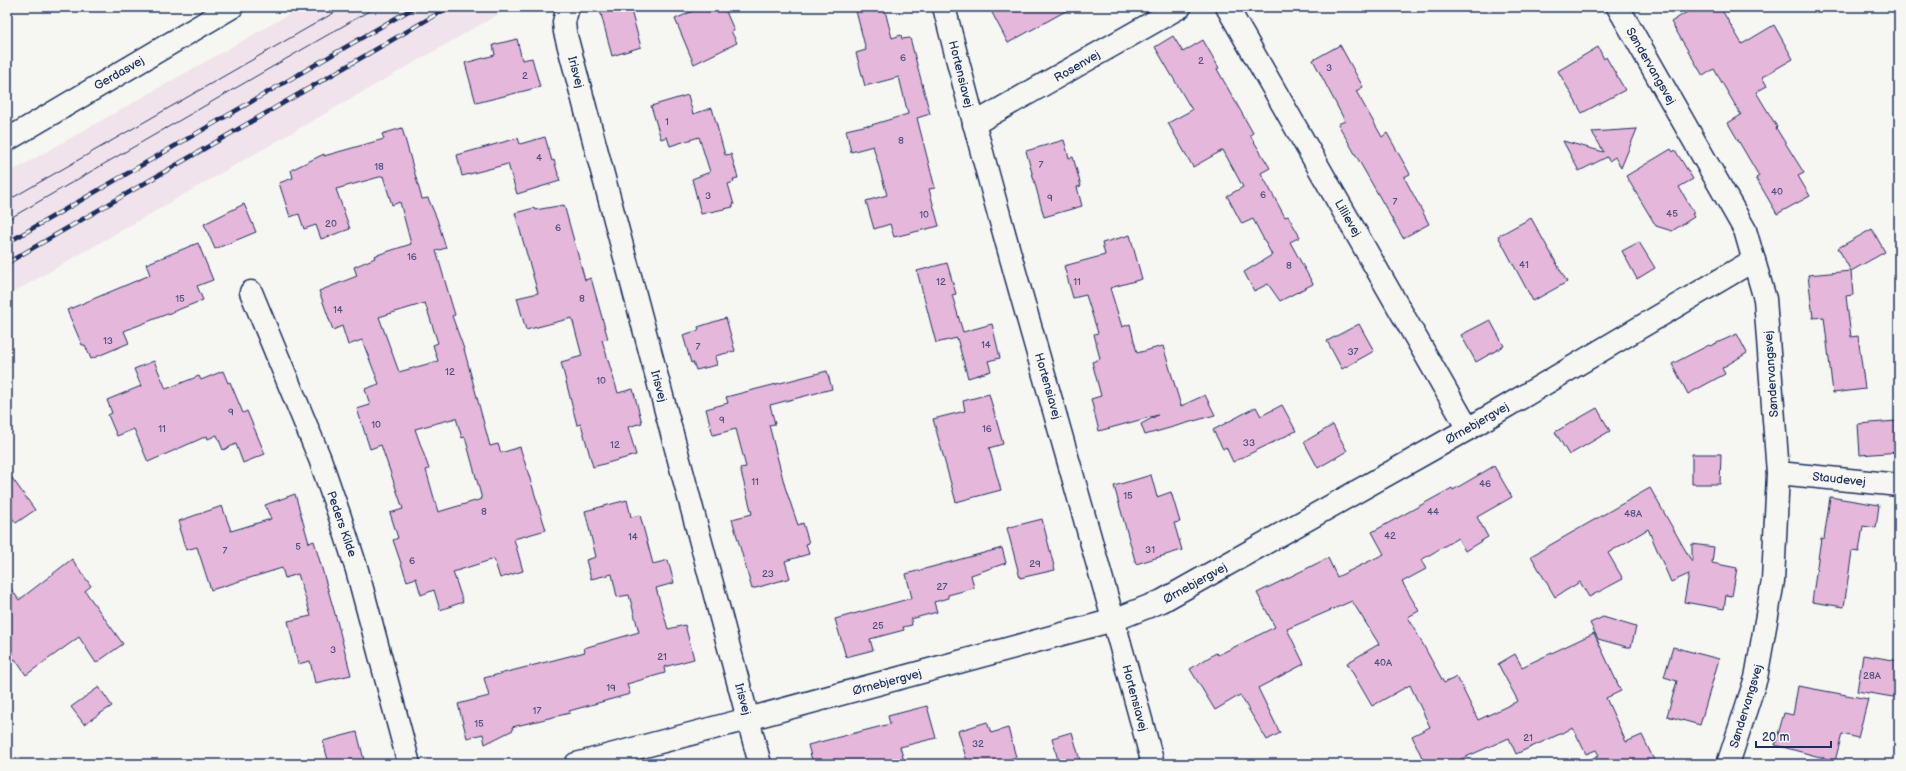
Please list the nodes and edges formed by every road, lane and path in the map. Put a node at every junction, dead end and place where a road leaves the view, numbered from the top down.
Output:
1 (232, 7) edge
2 (568, 7) edge
3 (944, 7) edge
4 (1180, 7) edge
5 (1227, 7) edge
6 (1624, 9) edge
7 (210, 13) edge
8 (974, 124) junction
9 (7, 140) edge
10 (1754, 260) junction
11 (251, 292) dead end
12 (1468, 429) junction
13 (1778, 473) junction
14 (1899, 485) edge
15 (1114, 620) junction
16 (748, 720) junction
17 (409, 764) edge
18 (576, 764) edge
19 (760, 764) edge
20 (1153, 764) edge
21 (1728, 764) edge

1 - 7 street, Gerdasvej
2 - 16 street, Irisvej
3 - 8 street, Hortensiavej
4 - 8 street, Rosenvej
5 - 12 street, Lillievej
6 - 10 street, Søndervangsvej
7 - 9 street, Gerdasvej
8 - 15 street, Hortensiavej
10 - 12 street, Ørnebjergvej
10 - 13 street, Søndervangsvej
11 - 17 street, Peders Kilde
12 - 15 street, Ørnebjergvej
13 - 14 street, Staudevej
13 - 21 street, Søndervangsvej
15 - 16 street, Ørnebjergvej
15 - 20 street, Hortensiavej
16 - 18 street, Ørnebjergvej
16 - 19 street, Irisvej

